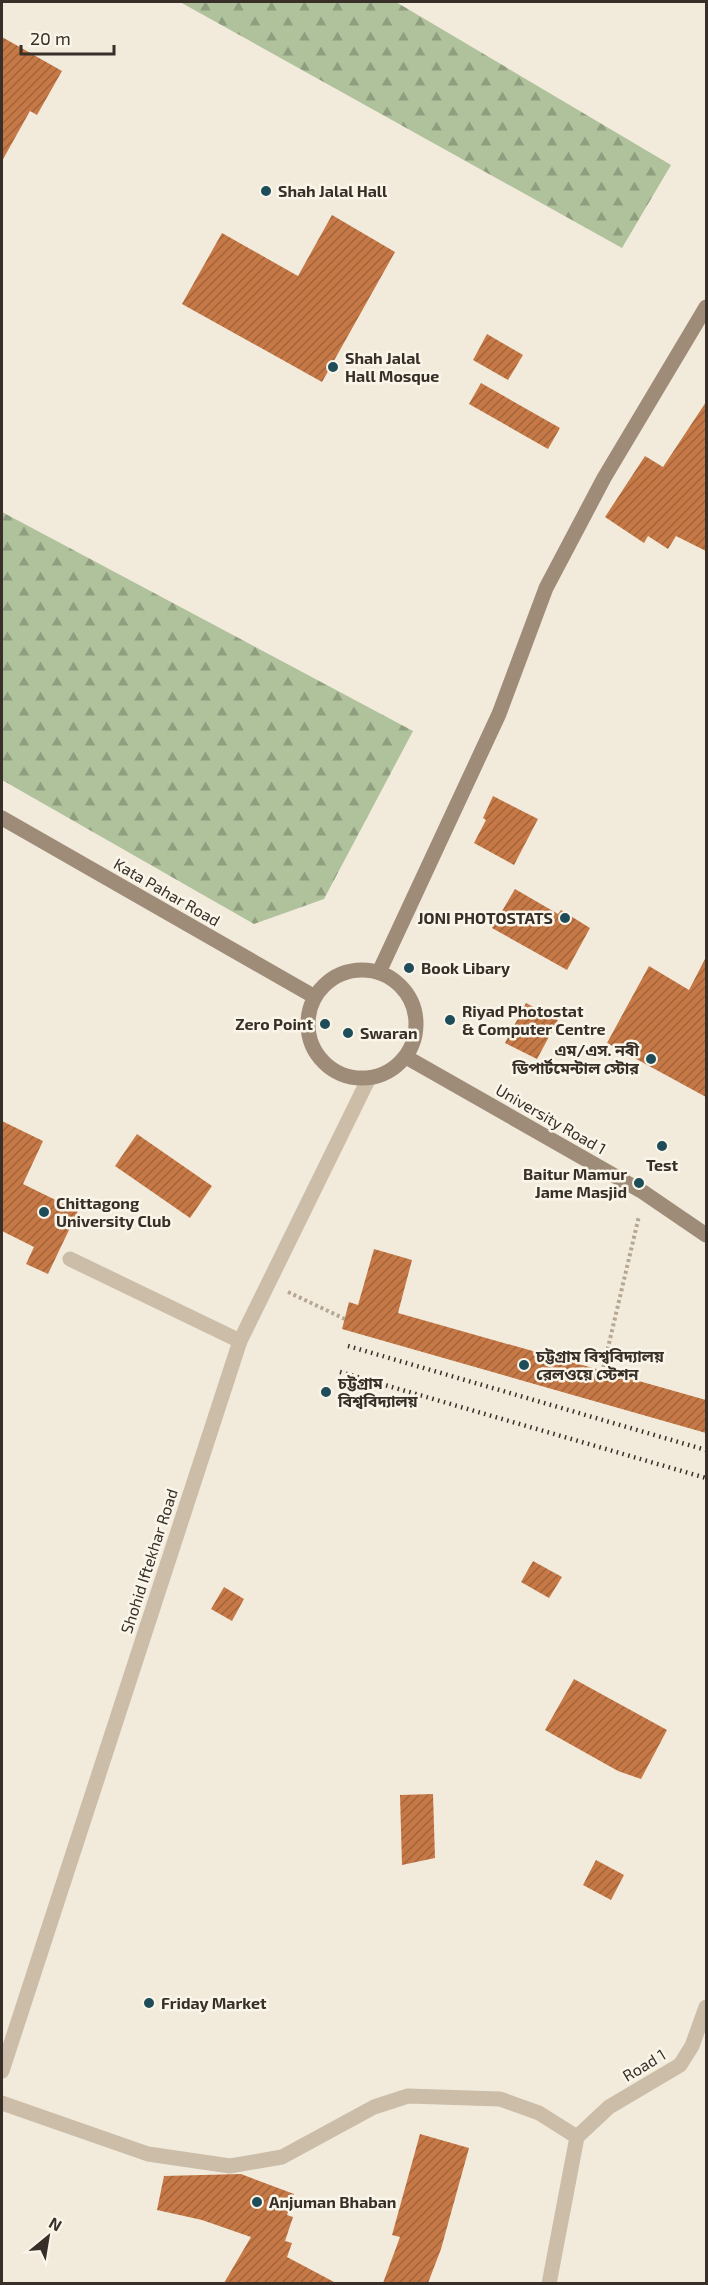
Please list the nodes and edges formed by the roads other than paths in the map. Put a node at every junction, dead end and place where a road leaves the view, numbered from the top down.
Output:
1 (706, 307) edge
2 (2, 819) edge
3 (257, 965) dead end
4 (379, 972) junction
5 (315, 997) junction
6 (406, 1057) junction
7 (369, 1078) junction
8 (706, 1235) edge
9 (70, 1259) dead end
10 (240, 1341) junction
11 (706, 2007) edge
12 (2, 2071) edge
13 (2, 2103) edge
14 (576, 2137) junction
15 (549, 2283) edge

1 - 4 street
2 - 3 street, Kata Pahar Road
2 - 5 street, Kata Pahar Road
4 - 5 street
4 - 6 street
5 - 7 street
6 - 7 street
6 - 8 street, University Road 1
7 - 10 street, Shohid Iftekhar Road
9 - 10 street
10 - 12 street, Shohid Iftekhar Road
11 - 14 street, Road 1
13 - 14 street
14 - 15 street

